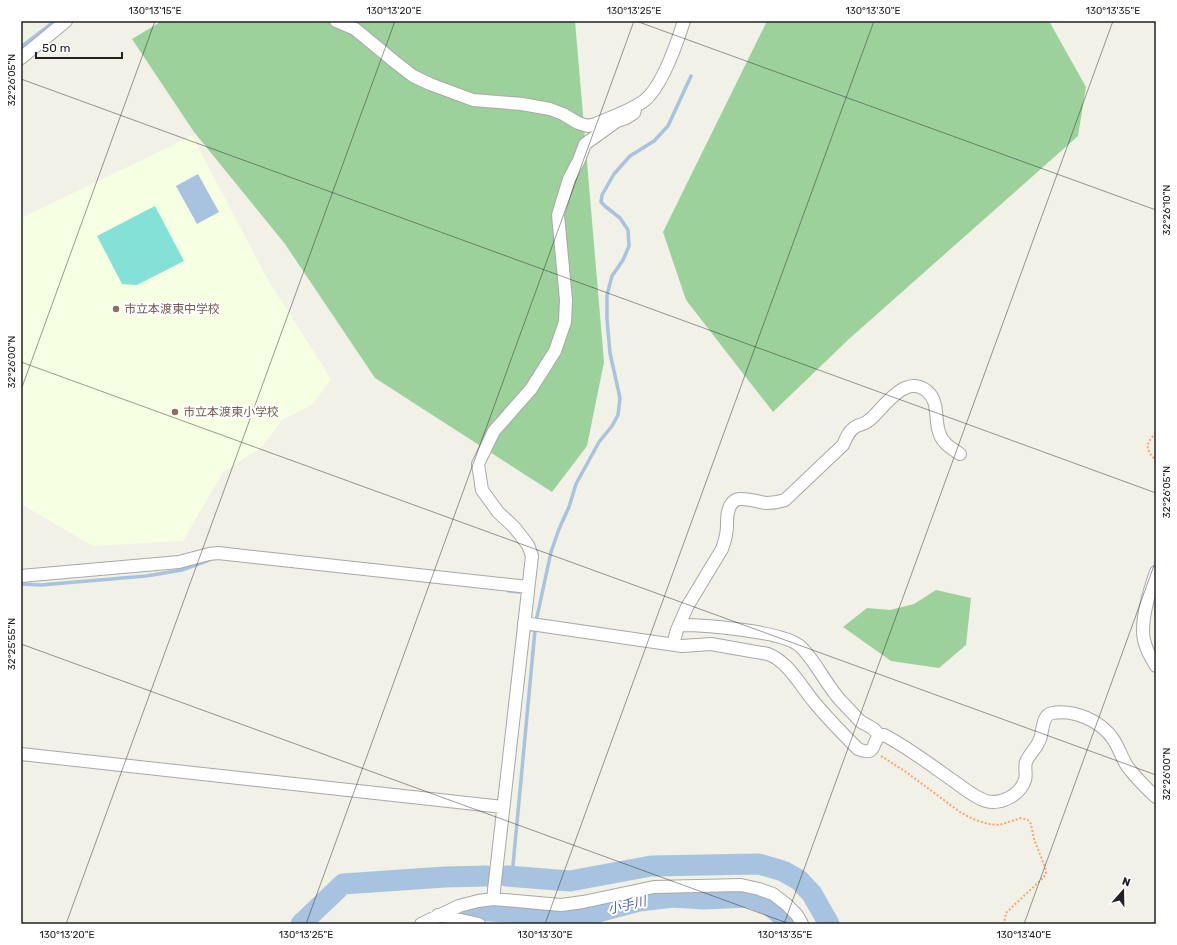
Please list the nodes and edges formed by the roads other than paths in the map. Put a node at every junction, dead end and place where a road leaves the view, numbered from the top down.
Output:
1 (66, 21) edge
2 (336, 21) edge
3 (684, 21) edge
4 (21, 58) edge
5 (636, 106) junction
6 (960, 454) dead end
7 (1156, 572) edge
8 (21, 576) edge
9 (528, 587) junction
10 (524, 624) junction
11 (680, 625) junction
12 (673, 644) junction
13 (1156, 666) edge
14 (879, 736) junction
15 (21, 754) edge
16 (1156, 797) edge
17 (503, 807) junction
18 (493, 899) junction
19 (438, 915) junction
20 (470, 922) edge
21 (421, 924) edge
22 (802, 924) edge

1 - 4 street
2 - 5 street
3 - 5 street
5 - 9 street
6 - 11 street
7 - 13 street
8 - 9 street
9 - 10 street
10 - 12 street
10 - 17 street
11 - 12 street
11 - 14 street
12 - 14 street
14 - 16 street
15 - 17 street
17 - 18 street
18 - 19 street
18 - 22 street
19 - 20 street
19 - 21 street

